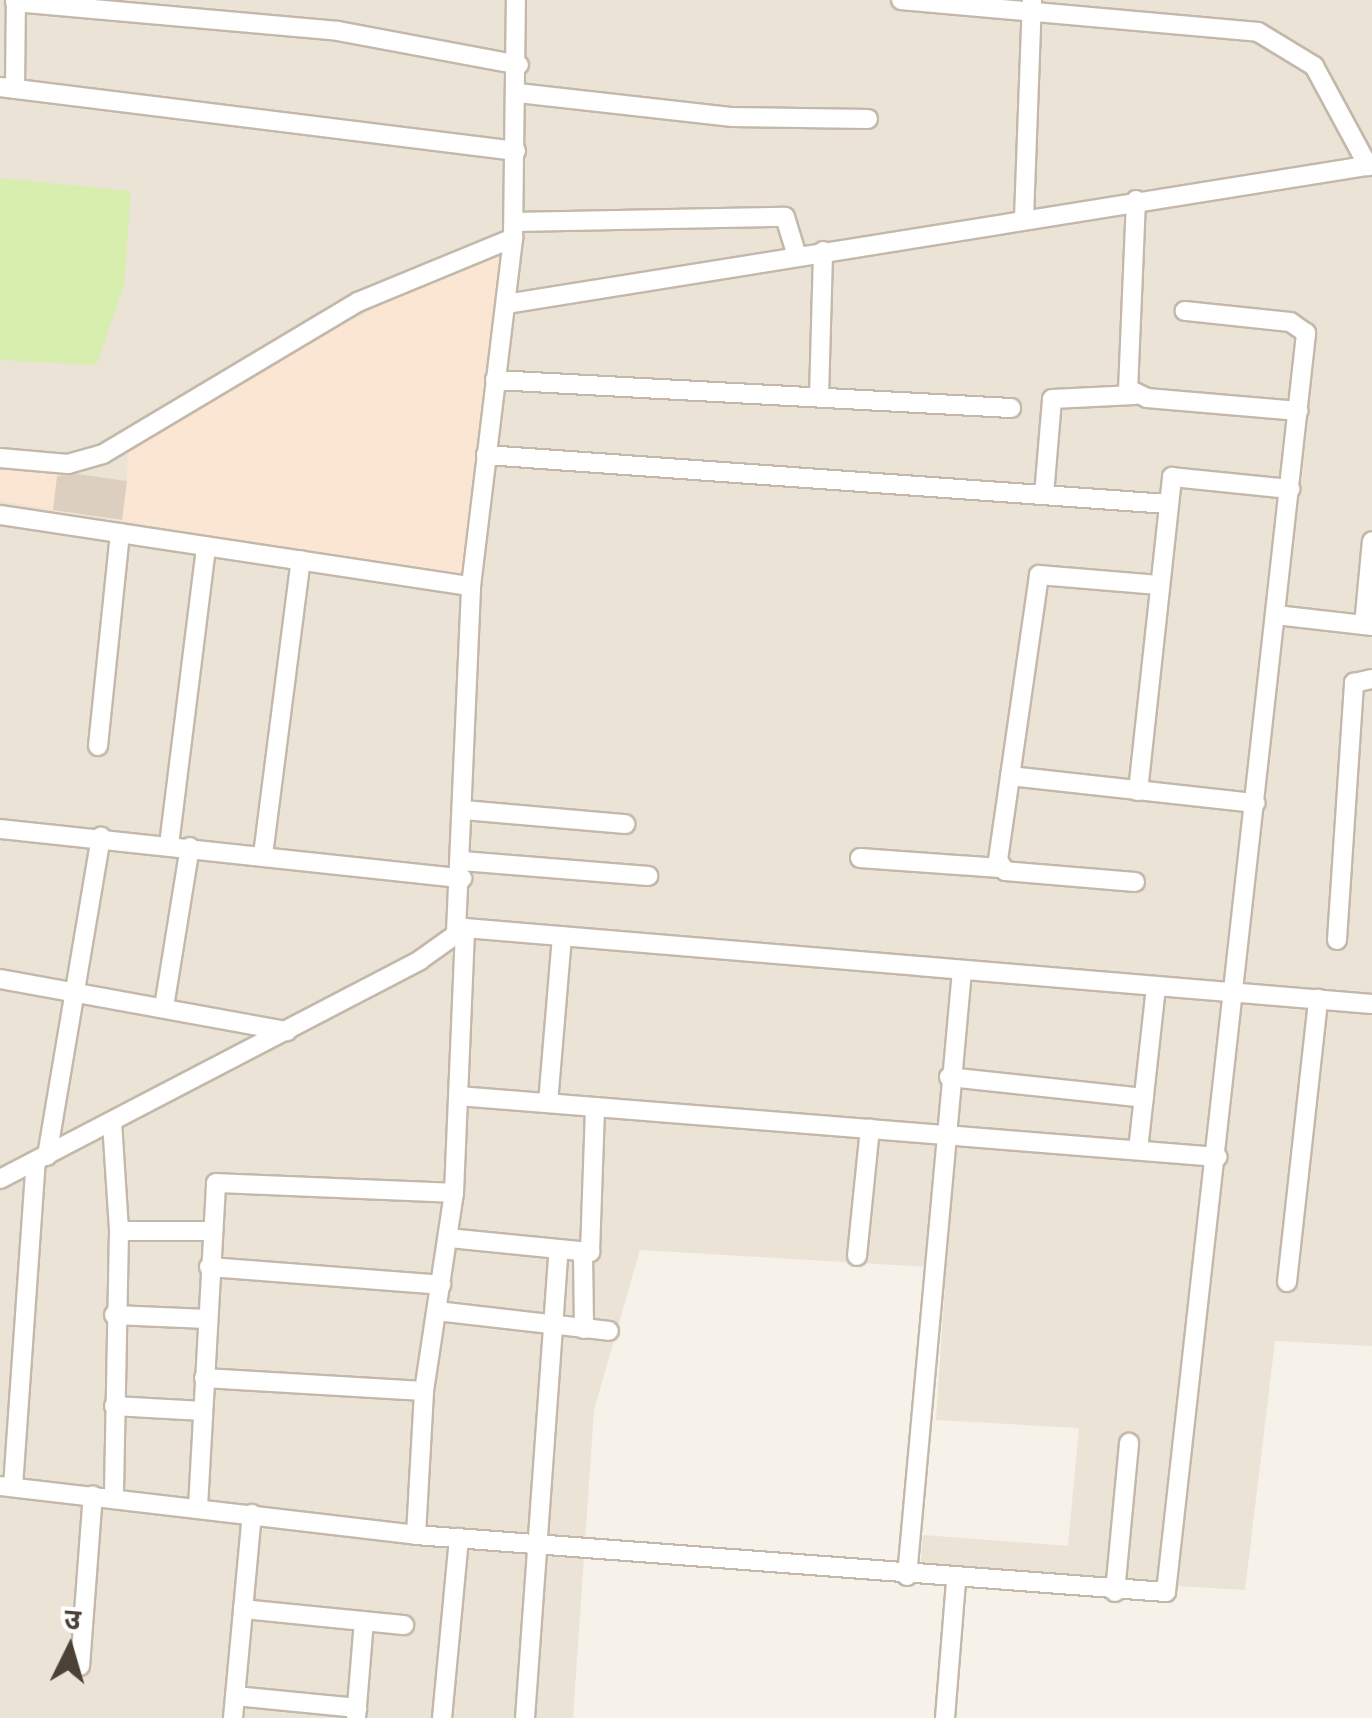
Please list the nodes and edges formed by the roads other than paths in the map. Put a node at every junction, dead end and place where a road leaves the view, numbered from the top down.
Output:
1 (516, 0) edge
2 (902, 0) edge
3 (16, 1) edge
4 (1032, 5) edge
5 (1149, 9) edge
6 (519, 65) junction
7 (8, 88) edge
8 (518, 93) junction
9 (868, 119) dead end
10 (516, 151) junction
11 (1370, 166) edge
12 (1136, 200) junction
13 (1024, 218) junction
14 (514, 230) junction
15 (823, 251) junction
16 (796, 256) junction
17 (506, 304) junction
18 (1186, 310) dead end
19 (495, 380) junction
20 (1135, 395) junction
21 (819, 397) junction
22 (1011, 408) dead end
23 (1298, 410) junction
24 (486, 455) junction
25 (0, 458) edge
26 (1290, 489) junction
27 (1044, 495) junction
28 (1168, 504) junction
29 (0, 515) edge
30 (120, 533) junction
31 (1372, 541) edge
32 (206, 546) junction
33 (301, 560) junction
34 (471, 586) junction
35 (1159, 586) junction
36 (1276, 615) junction
37 (1368, 626) edge
38 (1372, 679) edge
39 (98, 746) dead end
40 (1010, 776) junction
41 (1138, 791) junction
42 (1256, 803) junction
43 (464, 810) junction
44 (625, 824) dead end
45 (0, 829) edge
46 (102, 837) junction
47 (169, 845) junction
48 (190, 847) junction
49 (263, 855) junction
50 (860, 858) dead end
51 (1000, 868) junction
52 (462, 869) junction
53 (648, 876) dead end
54 (1134, 882) dead end
55 (460, 930) junction
56 (562, 936) junction
57 (1337, 940) dead end
58 (962, 970) junction
59 (0, 979) edge
60 (1156, 986) junction
61 (76, 990) junction
62 (1236, 993) junction
63 (1318, 1000) junction
64 (1372, 1004) edge
65 (164, 1007) junction
66 (287, 1031) junction
67 (949, 1077) junction
68 (458, 1096) junction
69 (1144, 1098) junction
70 (548, 1104) junction
71 (596, 1107) junction
72 (112, 1122) junction
73 (870, 1129) junction
74 (942, 1134) junction
75 (1138, 1150) junction
76 (1218, 1156) junction
77 (42, 1159) junction
78 (0, 1179) edge
79 (454, 1192) junction
80 (211, 1231) junction
81 (119, 1232) junction
82 (449, 1238) junction
83 (558, 1252) junction
84 (582, 1254) junction
85 (857, 1256) dead end
86 (210, 1267) junction
87 (1287, 1282) dead end
88 (441, 1285) junction
89 (437, 1311) junction
90 (114, 1315) junction
91 (207, 1320) junction
92 (552, 1325) junction
93 (584, 1329) junction
94 (609, 1332) dead end
95 (204, 1378) junction
96 (424, 1391) junction
97 (114, 1406) junction
98 (202, 1410) junction
99 (1129, 1443) dead end
100 (6, 1486) edge
101 (93, 1496) junction
102 (114, 1498) junction
103 (198, 1507) junction
104 (252, 1514) junction
105 (416, 1535) junction
106 (458, 1538) junction
107 (540, 1546) junction
108 (907, 1576) junction
109 (956, 1580) junction
110 (1115, 1592) junction
111 (243, 1609) junction
112 (364, 1621) junction
113 (404, 1625) dead end
114 (80, 1666) dead end
115 (235, 1696) junction
116 (308, 1711) edge
117 (356, 1713) edge
118 (233, 1718) edge
119 (442, 1718) edge
120 (526, 1718) edge
121 (945, 1718) edge

1 - 6 street
2 - 4 street
3 - 6 street
3 - 7 street
4 - 5 street
4 - 13 street
5 - 11 street
6 - 8 street
7 - 10 street
8 - 9 street
8 - 10 street
10 - 14 street
11 - 12 street
12 - 13 street
12 - 20 street
13 - 15 street
14 - 16 street
14 - 17 street
14 - 25 street
15 - 16 street
15 - 21 street
16 - 17 street
17 - 19 street
18 - 23 street
19 - 21 street
19 - 24 street
20 - 23 street
20 - 27 street
21 - 22 street
23 - 26 street
24 - 27 street
24 - 34 street
26 - 28 street
26 - 36 street
27 - 28 street
28 - 35 street
29 - 30 street
30 - 32 street
30 - 39 street
31 - 37 street
32 - 33 street
32 - 47 street
33 - 34 street
33 - 49 street
34 - 43 street
35 - 40 street
35 - 41 street
36 - 37 street
36 - 42 street
38 - 57 street
40 - 41 street
40 - 51 street
41 - 42 street
42 - 62 street
43 - 44 street
43 - 52 street
45 - 46 street
46 - 47 street
46 - 61 street
47 - 48 street
48 - 49 street
48 - 65 street
49 - 52 street
50 - 51 street
51 - 54 street
52 - 53 street
52 - 55 street
55 - 56 street
55 - 66 street
55 - 68 street
56 - 58 street
56 - 70 street
58 - 60 street
58 - 67 street
59 - 61 street
60 - 62 street
60 - 69 street
61 - 65 street
61 - 77 street
62 - 63 street
62 - 76 street
63 - 64 street
63 - 87 street
65 - 66 street
66 - 72 street
67 - 69 street
67 - 74 street
68 - 70 street
68 - 79 street
69 - 75 street
70 - 71 street
71 - 73 street
71 - 84 street
72 - 77 street
72 - 81 street
73 - 74 street
73 - 85 street
74 - 75 street
74 - 108 street
75 - 76 street
76 - 110 street
77 - 78 street
77 - 100 street
79 - 80 street
79 - 82 street
80 - 81 street
80 - 86 street
81 - 90 street
82 - 83 street
82 - 88 street
83 - 84 street
83 - 92 street
84 - 93 street
86 - 88 street
86 - 91 street
88 - 89 street
89 - 92 street
89 - 96 street
90 - 91 street
90 - 97 street
91 - 95 street
92 - 93 street
92 - 107 street
93 - 94 street
95 - 96 street
95 - 98 street
96 - 105 street
97 - 98 street
97 - 102 street
98 - 103 street
99 - 110 street
100 - 101 street
101 - 102 street
101 - 114 street
102 - 103 street
103 - 104 street
104 - 105 street
104 - 111 street
105 - 106 street
106 - 107 street
106 - 119 street
107 - 108 street
107 - 120 street
108 - 109 street
109 - 110 street
109 - 121 street
111 - 112 street
111 - 115 street
112 - 113 street
112 - 117 street
115 - 116 street
115 - 118 street
116 - 117 street

